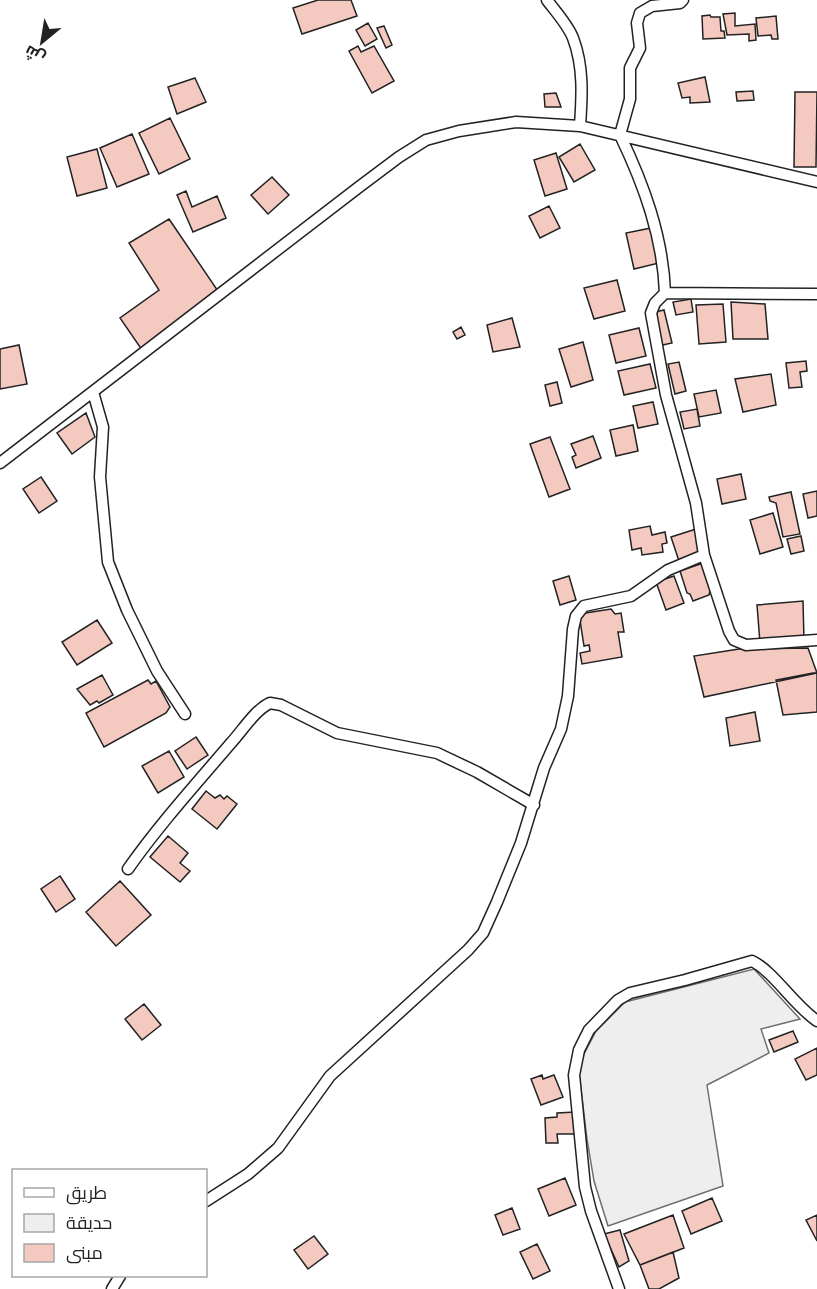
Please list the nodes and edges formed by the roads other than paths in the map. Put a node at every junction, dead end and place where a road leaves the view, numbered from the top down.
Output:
1 (547, 0) edge
2 (683, 0) edge
3 (580, 126) junction
4 (620, 135) junction
5 (817, 182) edge
6 (665, 293) junction
7 (817, 294) edge
8 (93, 392) junction
9 (0, 463) edge
10 (704, 555) junction
11 (817, 640) edge
12 (185, 714) dead end
13 (534, 805) junction
14 (128, 869) dead end
15 (817, 1021) edge
16 (207, 1200) edge
17 (619, 1289) edge

1 - 3 street
2 - 4 street
3 - 4 street
3 - 8 street
4 - 5 street
4 - 6 street
6 - 7 street
6 - 10 street
8 - 9 street
8 - 12 street
10 - 11 street
10 - 13 street
13 - 14 street
13 - 16 street
15 - 17 street

